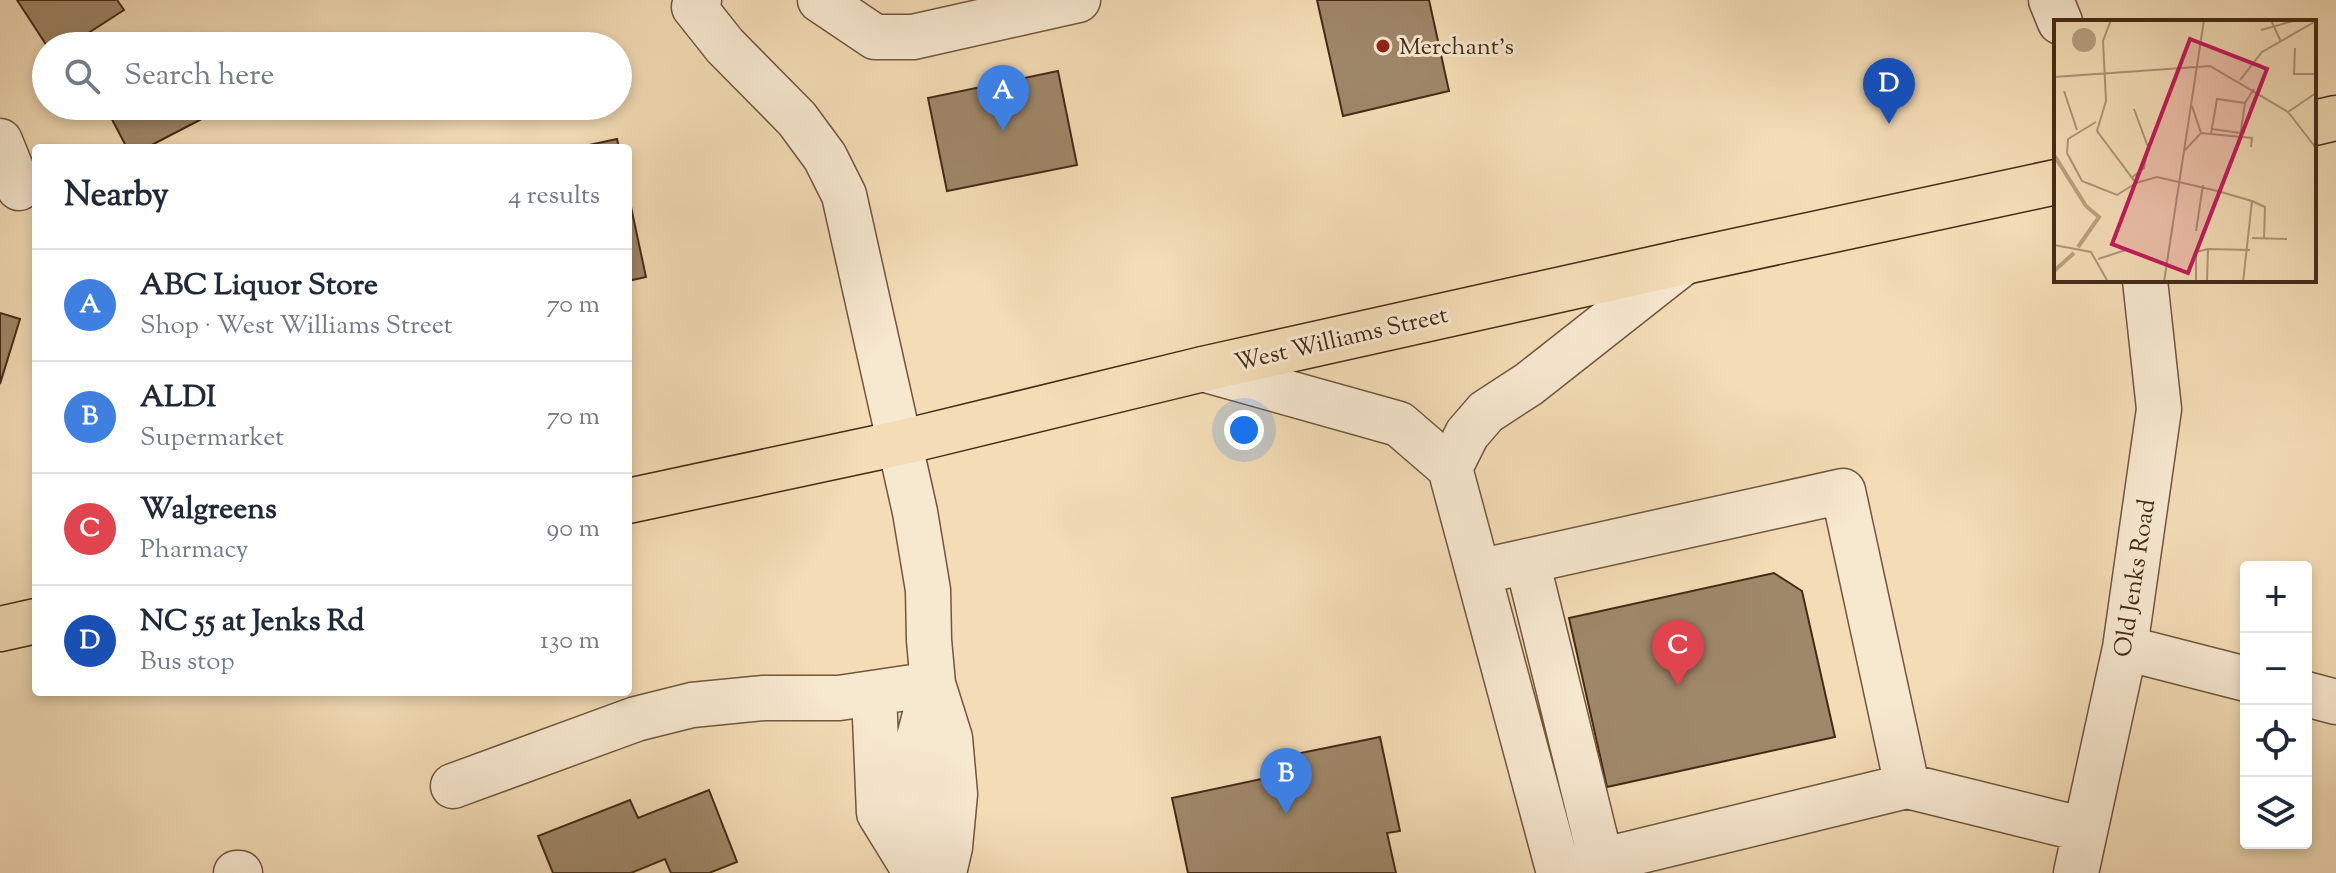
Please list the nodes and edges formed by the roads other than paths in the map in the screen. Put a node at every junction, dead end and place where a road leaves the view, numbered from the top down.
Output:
1 (820, 0) edge
2 (1078, 0) edge
3 (2051, 0) edge
4 (692, 2) edge
5 (2059, 20) edge
6 (2336, 118) edge
7 (2316, 123) edge
8 (0, 141) edge
9 (2054, 182) edge
10 (19, 188) dead end
11 (1684, 262) junction
12 (2145, 282) edge
13 (1203, 369) junction
14 (899, 443) junction
15 (1450, 468) junction
16 (632, 500) edge
17 (1527, 561) junction
18 (1478, 572) junction
19 (32, 622) edge
20 (0, 629) edge
21 (2125, 648) junction
22 (2240, 677) edge
23 (933, 684) junction
24 (874, 694) junction
25 (2312, 696) edge
26 (2336, 702) edge
27 (453, 786) dead end
28 (1907, 786) junction
29 (2085, 830) junction
30 (1601, 861) junction
31 (1559, 872) edge
32 (916, 873) edge
33 (928, 873) edge
34 (944, 873) edge
35 (2076, 873) edge

1 - 2 street
3 - 5 street
4 - 14 street
6 - 7 main road
8 - 10 street
9 - 11 main road, West Williams Street
11 - 13 main road, West Williams Street
11 - 15 street
12 - 21 street, Old Jenks Road
13 - 14 main road, West Williams Street
13 - 15 street
14 - 16 main road, West Williams Street
14 - 23 street
15 - 18 street
17 - 18 street
17 - 28 street
17 - 30 street
18 - 31 street
19 - 20 main road
21 - 22 street
21 - 29 street, Old Jenks Road
23 - 24 street
23 - 33 street
23 - 34 street
24 - 27 street
24 - 32 street
25 - 26 street
28 - 29 street
28 - 30 street
29 - 35 street, Old Jenks Road
30 - 31 street

